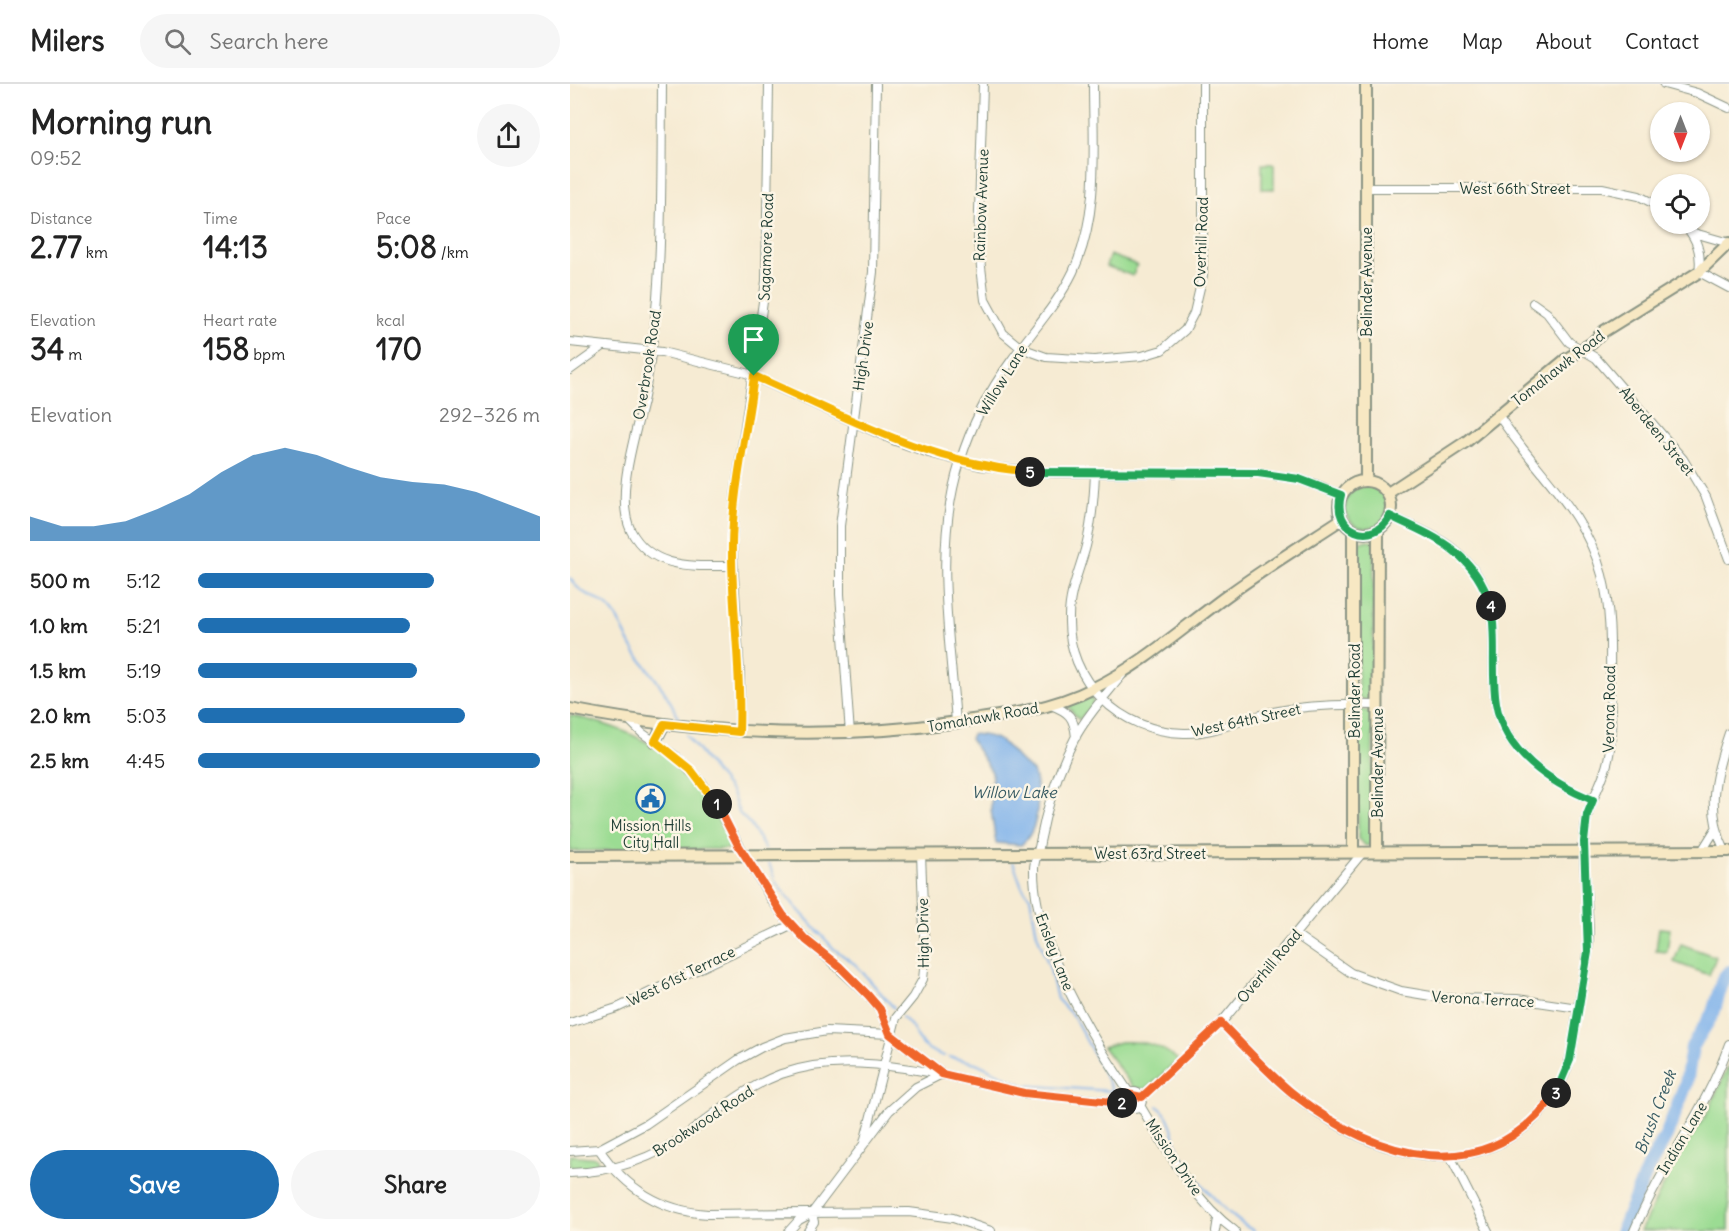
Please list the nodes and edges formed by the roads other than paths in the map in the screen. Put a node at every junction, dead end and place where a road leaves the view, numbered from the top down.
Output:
1 (662, 84) edge
2 (769, 84) edge
3 (876, 84) edge
4 (983, 84) edge
5 (1092, 84) edge
6 (1203, 84) edge
7 (1366, 84) edge
8 (1664, 84) edge
9 (1729, 108) edge
10 (1366, 188) junction
11 (1650, 202) edge
12 (1694, 234) edge
13 (1698, 234) edge
14 (1729, 243) edge
15 (1699, 272) junction
16 (1729, 288) edge
17 (1533, 303) dead end
18 (570, 342) edge
19 (602, 347) junction
20 (1021, 348) junction
21 (1581, 350) junction
22 (651, 351) junction
23 (570, 370) edge
24 (754, 376) junction
25 (1499, 416) junction
26 (854, 422) junction
27 (960, 461) junction
28 (1095, 473) junction
29 (1365, 480) junction
30 (1388, 493) junction
31 (1341, 495) junction
32 (1390, 516) junction
33 (1342, 519) junction
34 (1377, 530) junction
35 (1353, 531) junction
36 (1729, 559) edge
37 (732, 566) junction
38 (1124, 673) junction
39 (1091, 690) junction
40 (1102, 700) junction
41 (1354, 704) junction
42 (1051, 705) junction
43 (1377, 705) junction
44 (570, 709) edge
45 (630, 721) junction
46 (956, 723) junction
47 (664, 724) junction
48 (739, 732) junction
49 (1729, 733) edge
50 (850, 734) junction
51 (1076, 736) junction
52 (655, 741) junction
53 (1593, 800) junction
54 (1715, 830) junction
55 (1702, 851) junction
56 (1727, 851) edge
57 (1358, 852) junction
58 (1377, 852) junction
59 (1584, 852) junction
60 (1039, 853) junction
61 (921, 854) junction
62 (745, 855) junction
63 (570, 856) edge
64 (791, 925) junction
65 (1295, 934) junction
66 (1578, 1008) junction
67 (570, 1023) edge
68 (1221, 1023) junction
69 (890, 1034) junction
70 (1729, 1044) edge
71 (884, 1064) junction
72 (942, 1074) junction
73 (1130, 1094) junction
74 (1142, 1097) junction
75 (1126, 1103) junction
76 (1141, 1107) junction
77 (864, 1143) junction
78 (599, 1149) junction
79 (570, 1151) edge
80 (1450, 1156) junction
81 (613, 1169) junction
82 (570, 1173) edge
83 (812, 1213) junction
84 (1217, 1218) junction
85 (789, 1231) edge
86 (808, 1231) edge
87 (991, 1231) edge
88 (1215, 1231) edge
89 (1234, 1231) edge
90 (1488, 1231) edge
91 (1634, 1231) edge

1 - 22 street, Overbrook Road
2 - 24 street, Sagamore Road
3 - 26 street, High Drive
4 - 20 street, Rainbow Avenue
5 - 20 street, Willow Lane
6 - 20 street, Overhill Road
7 - 10 street, Belinder Avenue
8 - 9 street
10 - 11 street, West 66th Street
10 - 29 street, Belinder Avenue
12 - 15 street
13 - 14 street
14 - 15 street, Tomahawk Road
15 - 16 street
15 - 21 street, Tomahawk Road
17 - 21 street, Aberdeen Street
18 - 19 street
19 - 22 street
19 - 23 street
20 - 27 street, Willow Lane
21 - 25 street, Tomahawk Road
21 - 36 street, Aberdeen Street
22 - 24 street
22 - 37 street, Overbrook Road
24 - 26 street
24 - 37 street, Sagamore Road
25 - 30 street, Tomahawk Road
25 - 53 street, Verona Road
26 - 27 street
26 - 50 street, High Drive
27 - 28 street
27 - 46 street, Willow Lane
28 - 31 street
28 - 39 street
29 - 30 street
29 - 31 street
30 - 32 street
31 - 33 street
32 - 34 street
32 - 53 street
33 - 35 street
33 - 38 street, Tomahawk Road
34 - 35 street
34 - 43 street, Belinder Avenue
35 - 41 street, Belinder Road
37 - 48 street, Sagamore Road
38 - 39 street, Tomahawk Road
38 - 40 street, Ensley Lane
39 - 40 street, West 64th Street
39 - 42 street, Tomahawk Road
40 - 41 street, West 64th Street
40 - 51 street, Ensley Lane
41 - 43 street, West 64th Street
41 - 57 street, Belinder Road
42 - 46 street, Tomahawk Road
42 - 51 street
43 - 58 street, Belinder Avenue
44 - 45 street, Tomahawk Road
45 - 47 street, Tomahawk Road
45 - 52 street
46 - 50 street, Tomahawk Road
47 - 48 street, Tomahawk Road
47 - 52 street
48 - 50 street, Tomahawk Road
49 - 54 street
51 - 60 street, Ensley Lane
52 - 62 street
53 - 59 street, Verona Road
54 - 55 street
54 - 56 street
55 - 56 street, West 63rd Street
55 - 59 street, West 63rd Street
57 - 58 street, West 63rd Street
57 - 60 street, West 63rd Street
57 - 65 street, Overhill Road
58 - 59 street, West 63rd Street
59 - 66 street, Verona Road
60 - 61 street, West 63rd Street
60 - 73 street, Ensley Lane
61 - 62 street, West 63rd Street
61 - 69 street, High Drive
62 - 63 street, West 63rd Street
62 - 64 street
64 - 67 street, West 61st Terrace
64 - 69 street
65 - 66 street, Verona Terrace
65 - 68 street, Overhill Road
66 - 80 street, Verona Road
68 - 74 street, Overhill Road
68 - 80 street, Verona Road
69 - 71 street, High Drive
69 - 72 street
69 - 78 street, Brookwood Road
70 - 91 street, Indian Lane
71 - 72 street, Brookwood Road
71 - 77 street, High Drive
71 - 81 street, Brookwood Road
72 - 75 street
72 - 77 street, High Drive
73 - 74 street
73 - 75 street
74 - 76 street
75 - 76 street
76 - 84 street, Mission Drive
77 - 83 street, High Drive
78 - 79 street, Brookwood Road
78 - 81 street
80 - 90 street
81 - 82 street, Brookwood Road
81 - 83 street
83 - 85 street, High Drive
83 - 86 street, High Drive
83 - 87 street
84 - 88 street
84 - 89 street, Mission Drive

